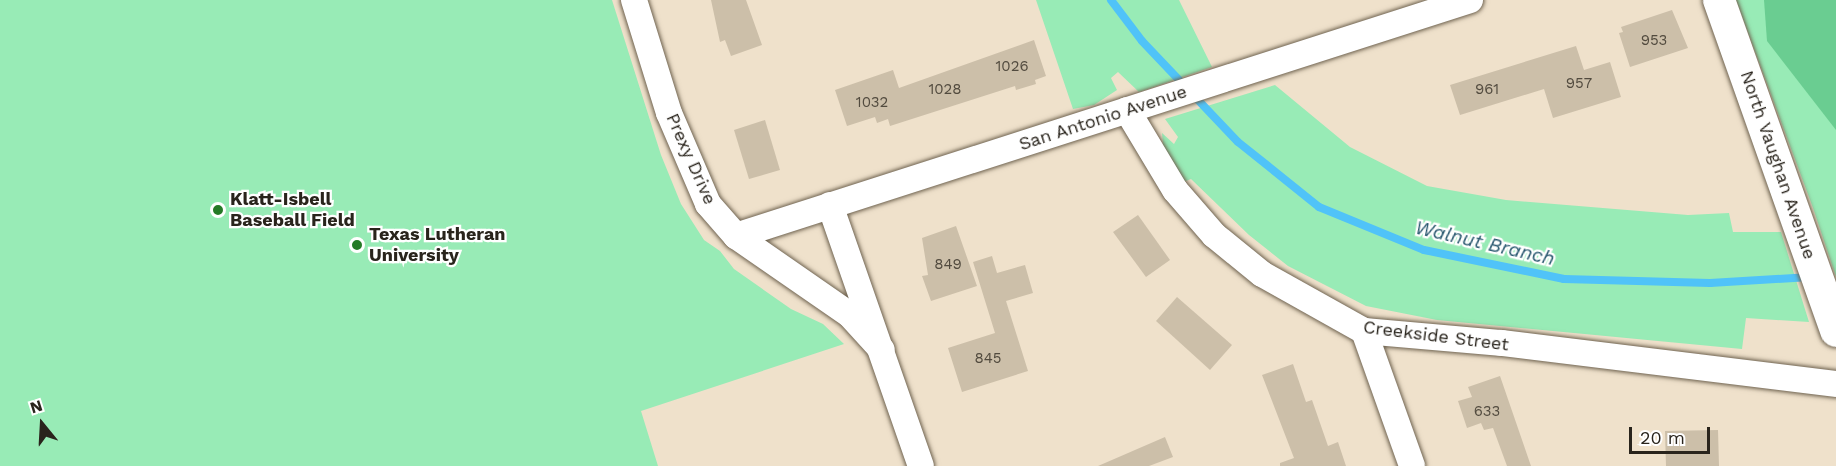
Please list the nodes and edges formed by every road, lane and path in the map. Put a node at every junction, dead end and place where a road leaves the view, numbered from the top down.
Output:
1 (634, 0) edge
2 (1470, 0) edge
3 (1719, 0) edge
4 (1127, 110) junction
5 (830, 206) junction
6 (736, 236) junction
7 (1836, 331) edge
8 (1364, 332) junction
9 (882, 350) junction
10 (1836, 384) edge
11 (921, 466) edge
12 (1412, 466) edge

1 - 6 street, Prexy Drive
2 - 4 street, San Antonio Avenue
3 - 7 street, North Vaughan Avenue
4 - 5 street, San Antonio Avenue
4 - 8 street, Creekside Street
5 - 6 street, San Antonio Avenue
5 - 9 street, Prexy Drive
6 - 9 street, Prexy Drive
8 - 10 street, Creekside Street
8 - 12 street
9 - 11 street, Prexy Drive

